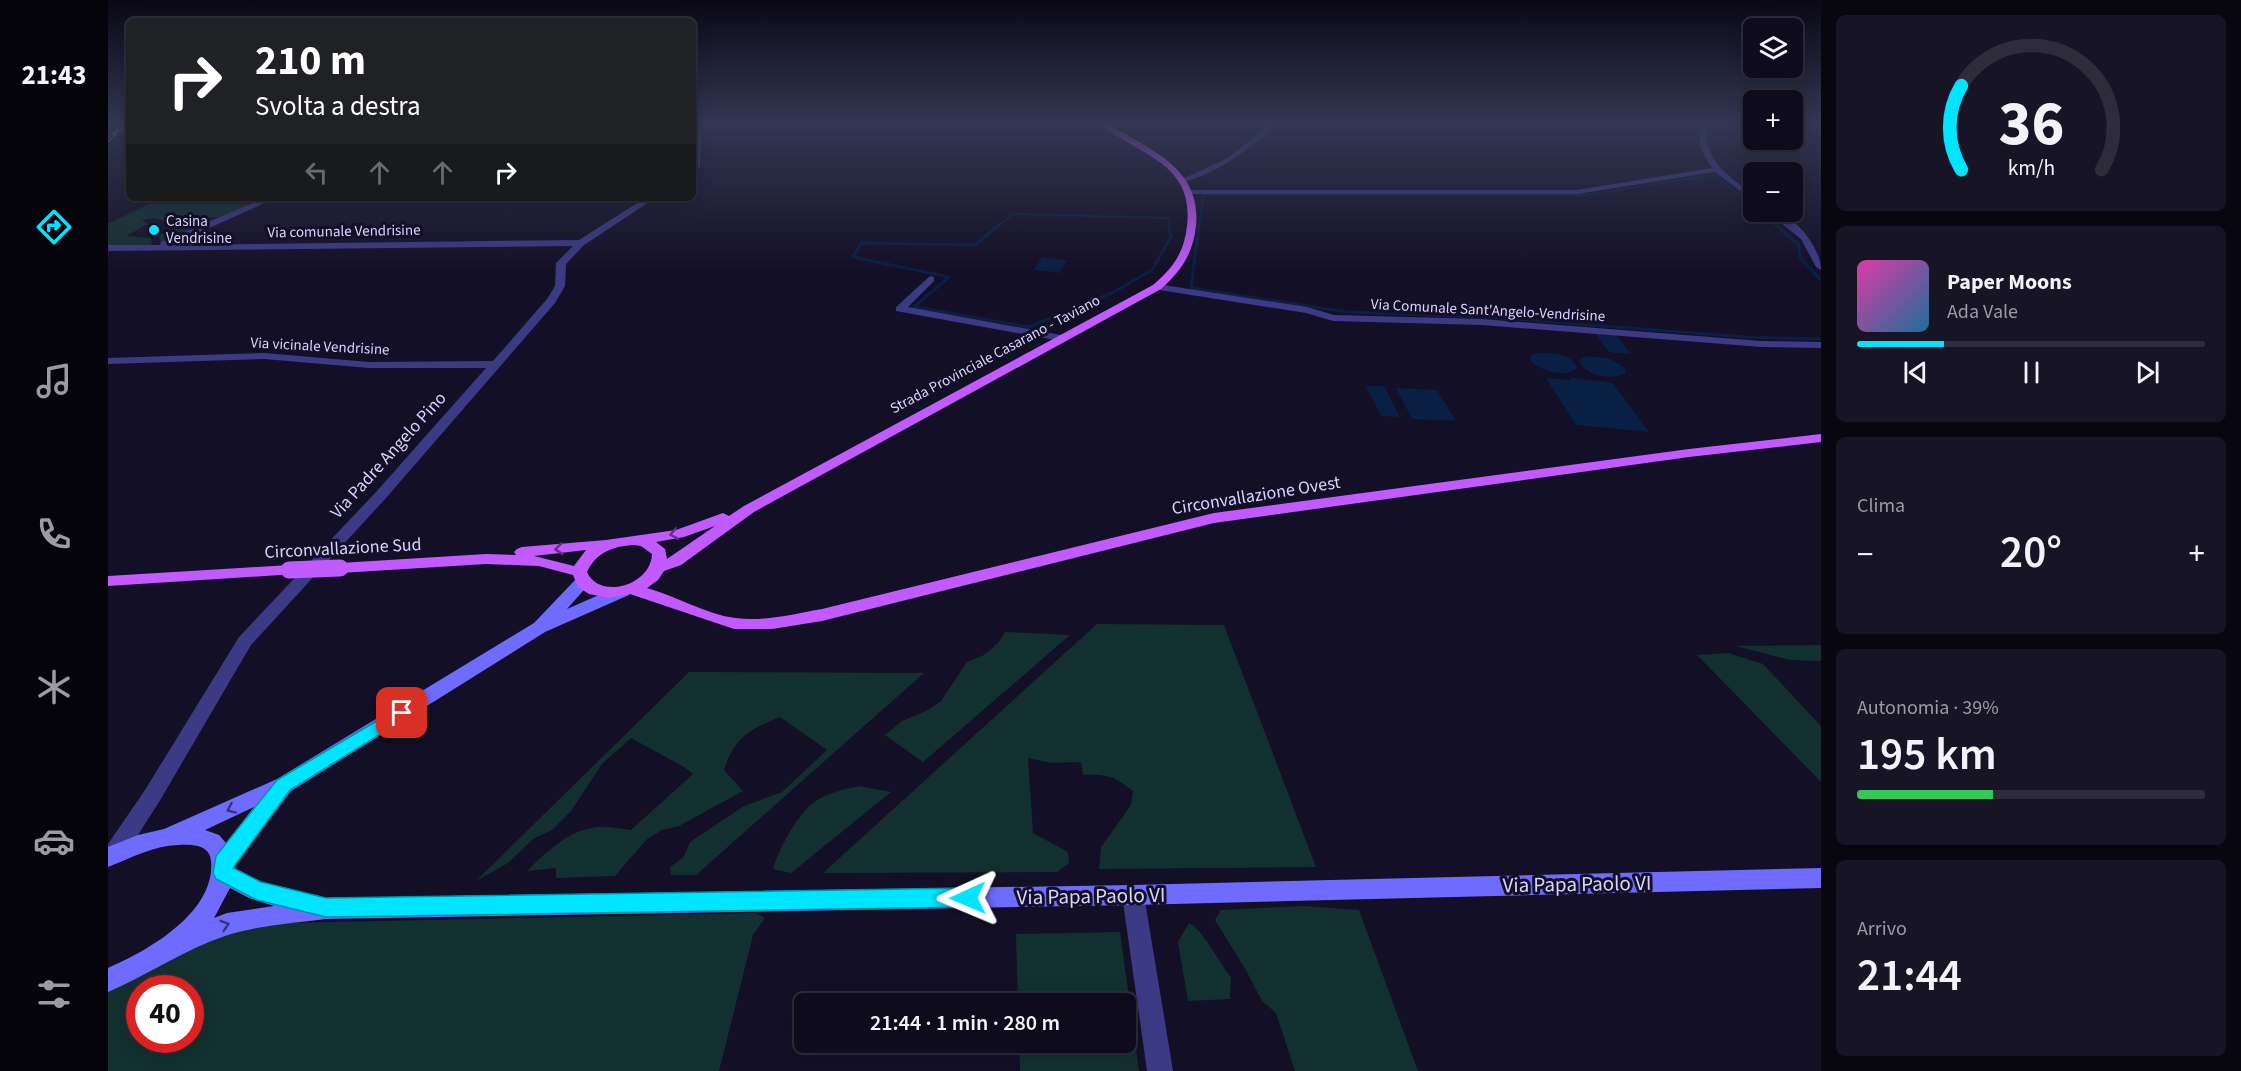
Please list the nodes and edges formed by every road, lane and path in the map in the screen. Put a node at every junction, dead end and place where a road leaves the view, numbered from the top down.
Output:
1 (1175, 172) edge
2 (1210, 172) edge
3 (1702, 172) edge
4 (1717, 172) edge
5 (1184, 180) junction
6 (1743, 191) edge
7 (1190, 192) junction
8 (265, 201) edge
9 (646, 201) edge
10 (1784, 222) edge
11 (581, 243) junction
12 (156, 247) junction
13 (108, 248) edge
14 (1821, 267) edge
15 (930, 279) dead end
16 (1157, 287) junction
17 (1061, 338) junction
18 (1821, 345) edge
19 (108, 361) edge
20 (495, 364) junction
21 (1821, 438) edge
22 (749, 509) junction
23 (634, 540) junction
24 (617, 542) junction
25 (486, 559) junction
26 (657, 571) junction
27 (581, 577) junction
28 (108, 581) edge
29 (627, 590) junction
30 (673, 601) junction
31 (539, 628) junction
32 (284, 785) junction
33 (171, 835) junction
34 (111, 855) edge
35 (223, 867) junction
36 (1821, 878) edge
37 (1133, 895) junction
38 (326, 908) junction
39 (171, 946) junction
40 (108, 980) edge
41 (1161, 1071) edge

1 - 5 main road, Strada Provinciale Casarano - Taviano
2 - 5 street
3 - 7 street
4 - 6 street
5 - 7 main road, Strada Provinciale Casarano - Taviano
7 - 16 main road, Strada Provinciale Casarano - Taviano
8 - 12 street
9 - 11 street, Via Padre Angelo Pino
10 - 14 street
11 - 12 street, Via comunale Vendrisine
11 - 20 street, Via Padre Angelo Pino
12 - 13 street, Via comunale Vendrisine
15 - 17 street
16 - 17 main road, Strada Provinciale Casarano - Taviano
16 - 18 street, Via Comunale Sant'Angelo-Vendrisine
17 - 22 main road, Strada Provinciale Casarano - Taviano
19 - 20 street, Via vicinale Vendrisine
20 - 34 street, Via Padre Angelo Pino
21 - 30 main road, Circonvallazione Ovest
22 -> 23 main road
22 - 26 main road, Strada Provinciale Casarano - Taviano
23 - 24 main road
23 - 26 main road
24 -> 25 main road
24 - 27 main road
25 - 27 main road, Circonvallazione Sud
25 - 28 main road, Circonvallazione Sud, bridge
26 - 29 main road
26 - 30 main road
27 - 29 main road, Circonvallazione Sud
27 - 31 street
29 - 30 main road, Circonvallazione Ovest
29 - 31 street
31 - 32 street
32 -> 33 street
32 - 35 street
33 - 34 street
33 - 35 street
35 - 38 street, Via Papa Paolo VI
35 - 39 street
36 - 37 street, Via Papa Paolo VI
37 - 38 street, Via Papa Paolo VI
37 - 41 street
39 -> 38 street, Via Papa Paolo VI
39 - 40 street

